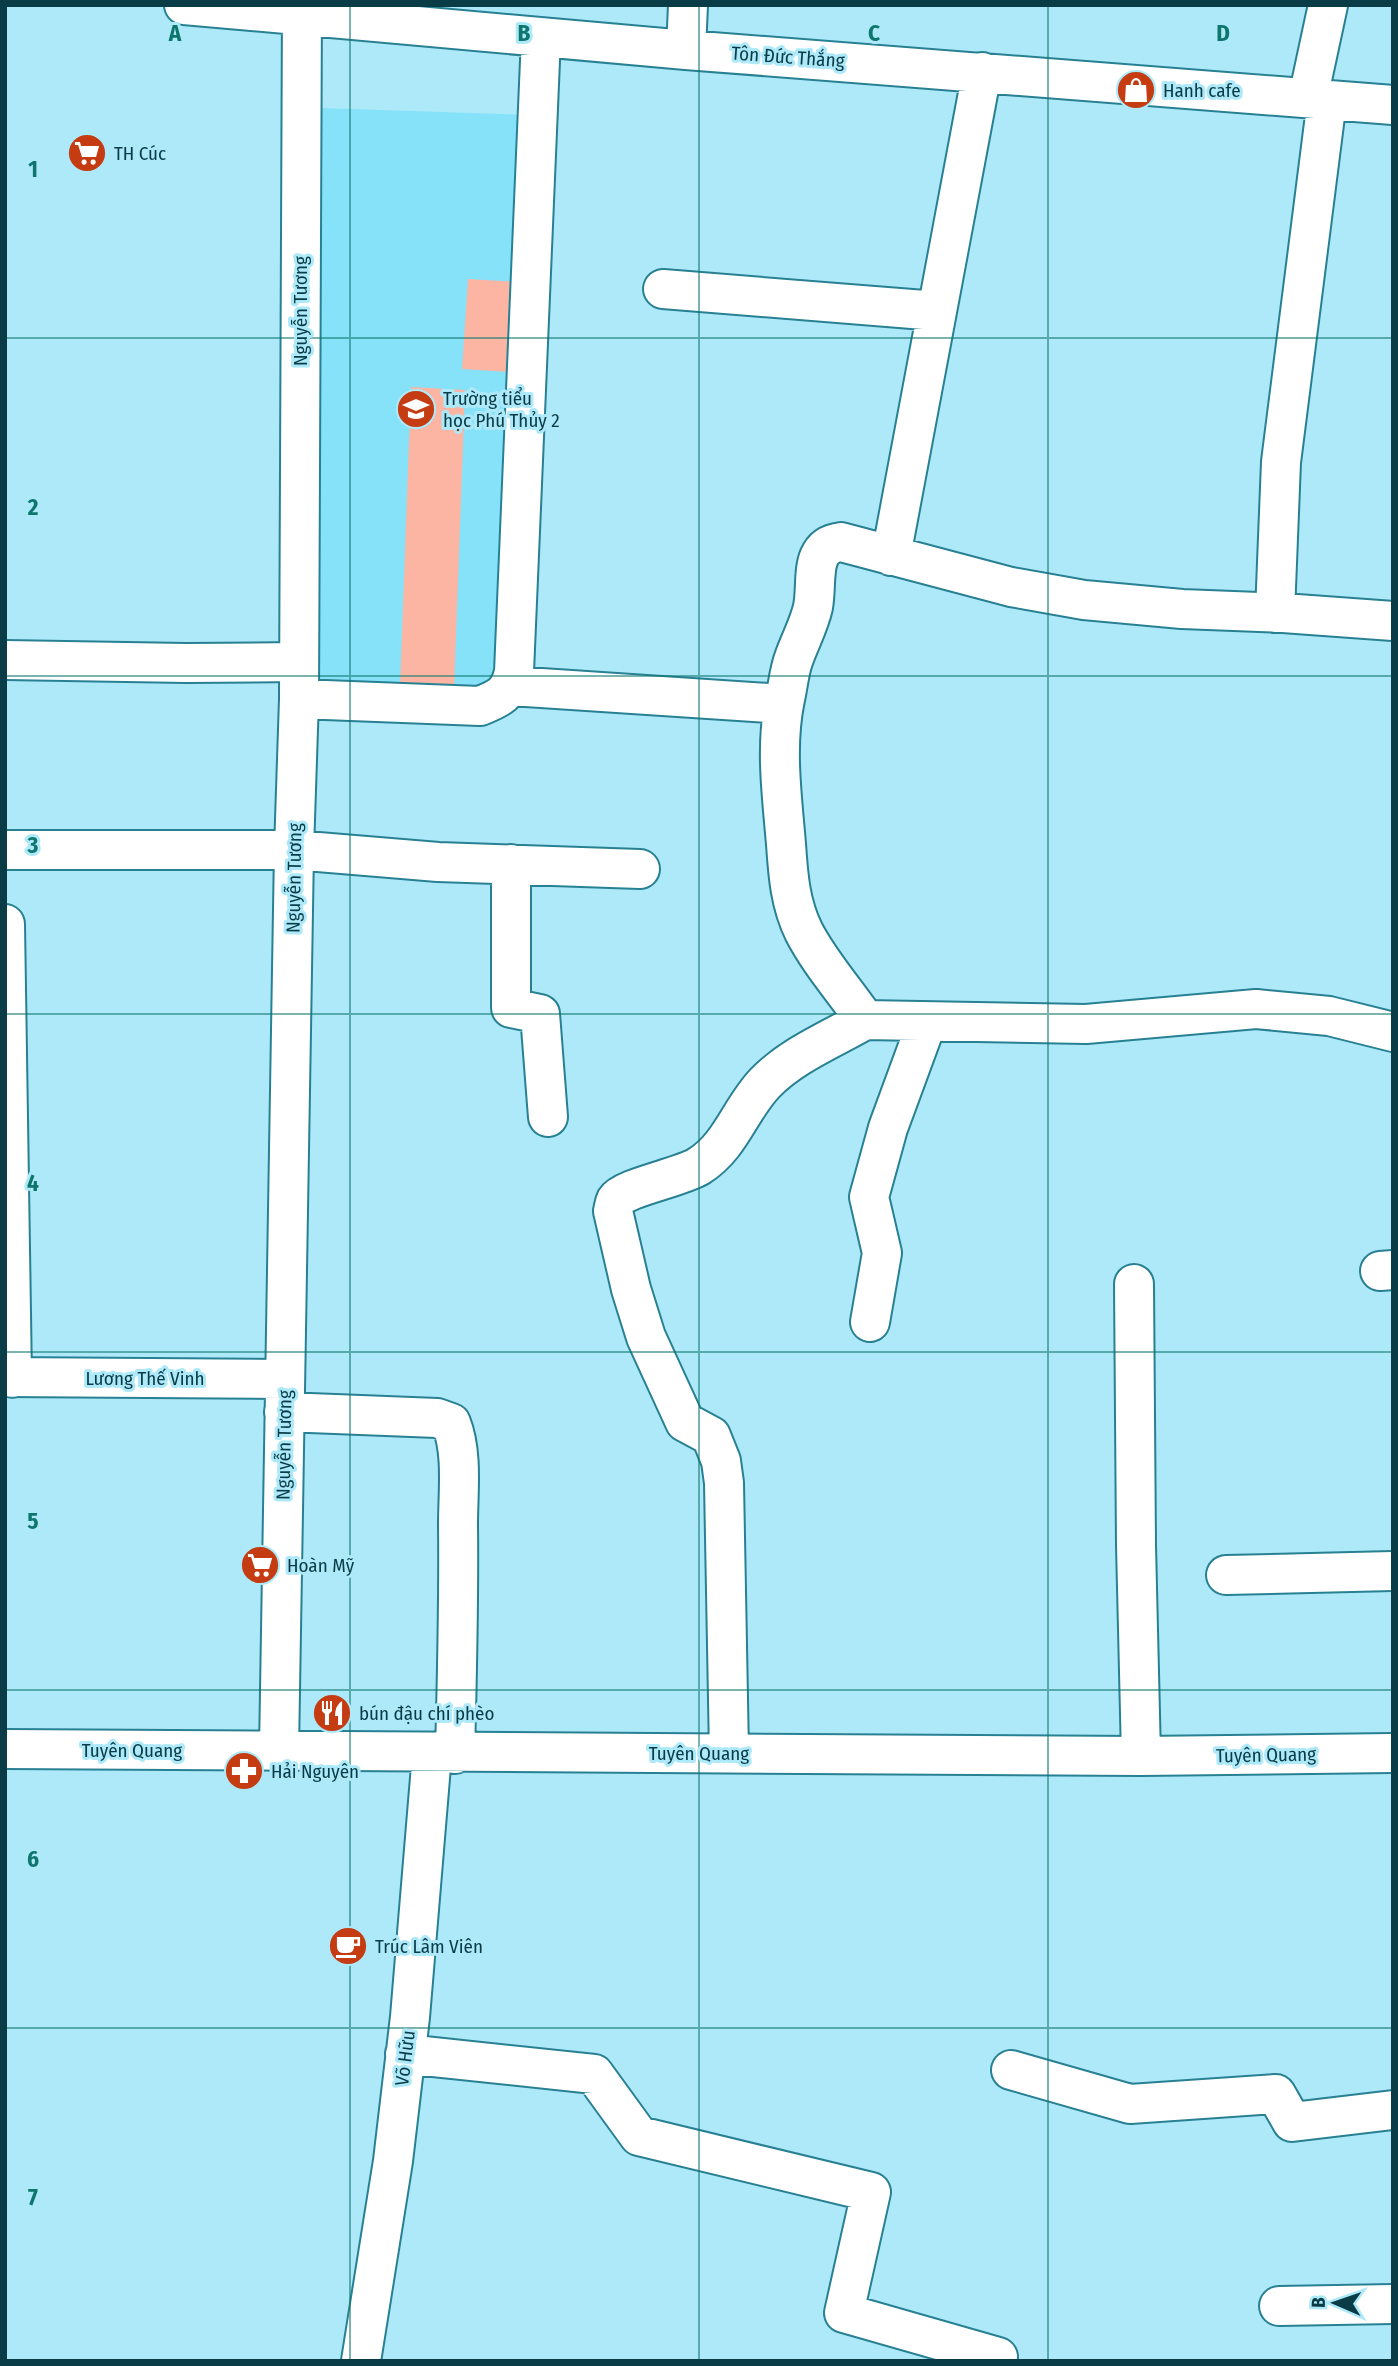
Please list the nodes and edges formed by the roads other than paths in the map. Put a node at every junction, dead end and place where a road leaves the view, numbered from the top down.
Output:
1 (184, 5) edge
2 (688, 5) edge
3 (1328, 5) edge
4 (302, 11) edge
5 (541, 37) junction
6 (686, 50) junction
7 (982, 72) junction
8 (1318, 99) junction
9 (1393, 105) edge
10 (663, 289) dead end
11 (937, 311) junction
12 (891, 556) junction
13 (1275, 612) junction
14 (1393, 621) edge
15 (5, 660) edge
16 (299, 680) junction
17 (511, 686) junction
18 (784, 704) junction
19 (5, 850) edge
20 (294, 850) junction
21 (511, 864) junction
22 (640, 869) dead end
23 (5, 924) edge
24 (865, 1020) junction
25 (927, 1022) junction
26 (1393, 1032) edge
27 (548, 1117) dead end
28 (1134, 1284) dead end
29 (870, 1322) dead end
30 (9, 1378) edge
31 (284, 1395) junction
32 (1393, 1571) edge
33 (1226, 1574) dead end
34 (5, 1749) edge
35 (279, 1751) junction
36 (729, 1753) junction
37 (1393, 1753) edge
38 (444, 1754) junction
39 (1141, 1756) junction
40 (405, 2054) junction
41 (1011, 2070) dead end
42 (1393, 2110) edge
43 (1393, 2304) edge
44 (1279, 2306) dead end
45 (361, 2361) edge
46 (997, 2361) edge

1 - 4 street, Tôn Đức Thắng
2 - 6 street
3 - 8 street
4 - 5 street, Tôn Đức Thắng
4 - 16 street, Nguyễn Tương
5 - 6 street, Tôn Đức Thắng
5 - 17 street
6 - 7 street, Tôn Đức Thắng
7 - 8 street, Tôn Đức Thắng
7 - 11 street
8 - 9 street, Tôn Đức Thắng
8 - 13 street
10 - 11 street
11 - 12 street
12 - 13 street
12 - 18 street
13 - 14 street
15 - 16 street
16 - 17 street
16 - 20 street, Nguyễn Tương
17 - 18 street
18 - 24 street
19 - 20 street
20 - 21 street
20 - 31 street, Nguyễn Tương
21 - 22 street
21 - 27 street
23 - 30 street
24 - 25 street
24 - 36 street
25 - 26 street
25 - 29 street
28 - 39 street
30 - 31 street, Lương Thế Vinh
31 - 35 street, Nguyễn Tương
31 - 38 street, Lương Thế Vinh
32 - 33 street
34 - 35 street, Tuyên Quang
35 - 38 street, Tuyên Quang
36 - 38 street, Tuyên Quang
36 - 39 street, Tuyên Quang
37 - 39 street, Tuyên Quang
38 - 40 street, Võ Hữu
40 - 45 street, Võ Hữu
40 - 46 street
41 - 42 street
43 - 44 street

